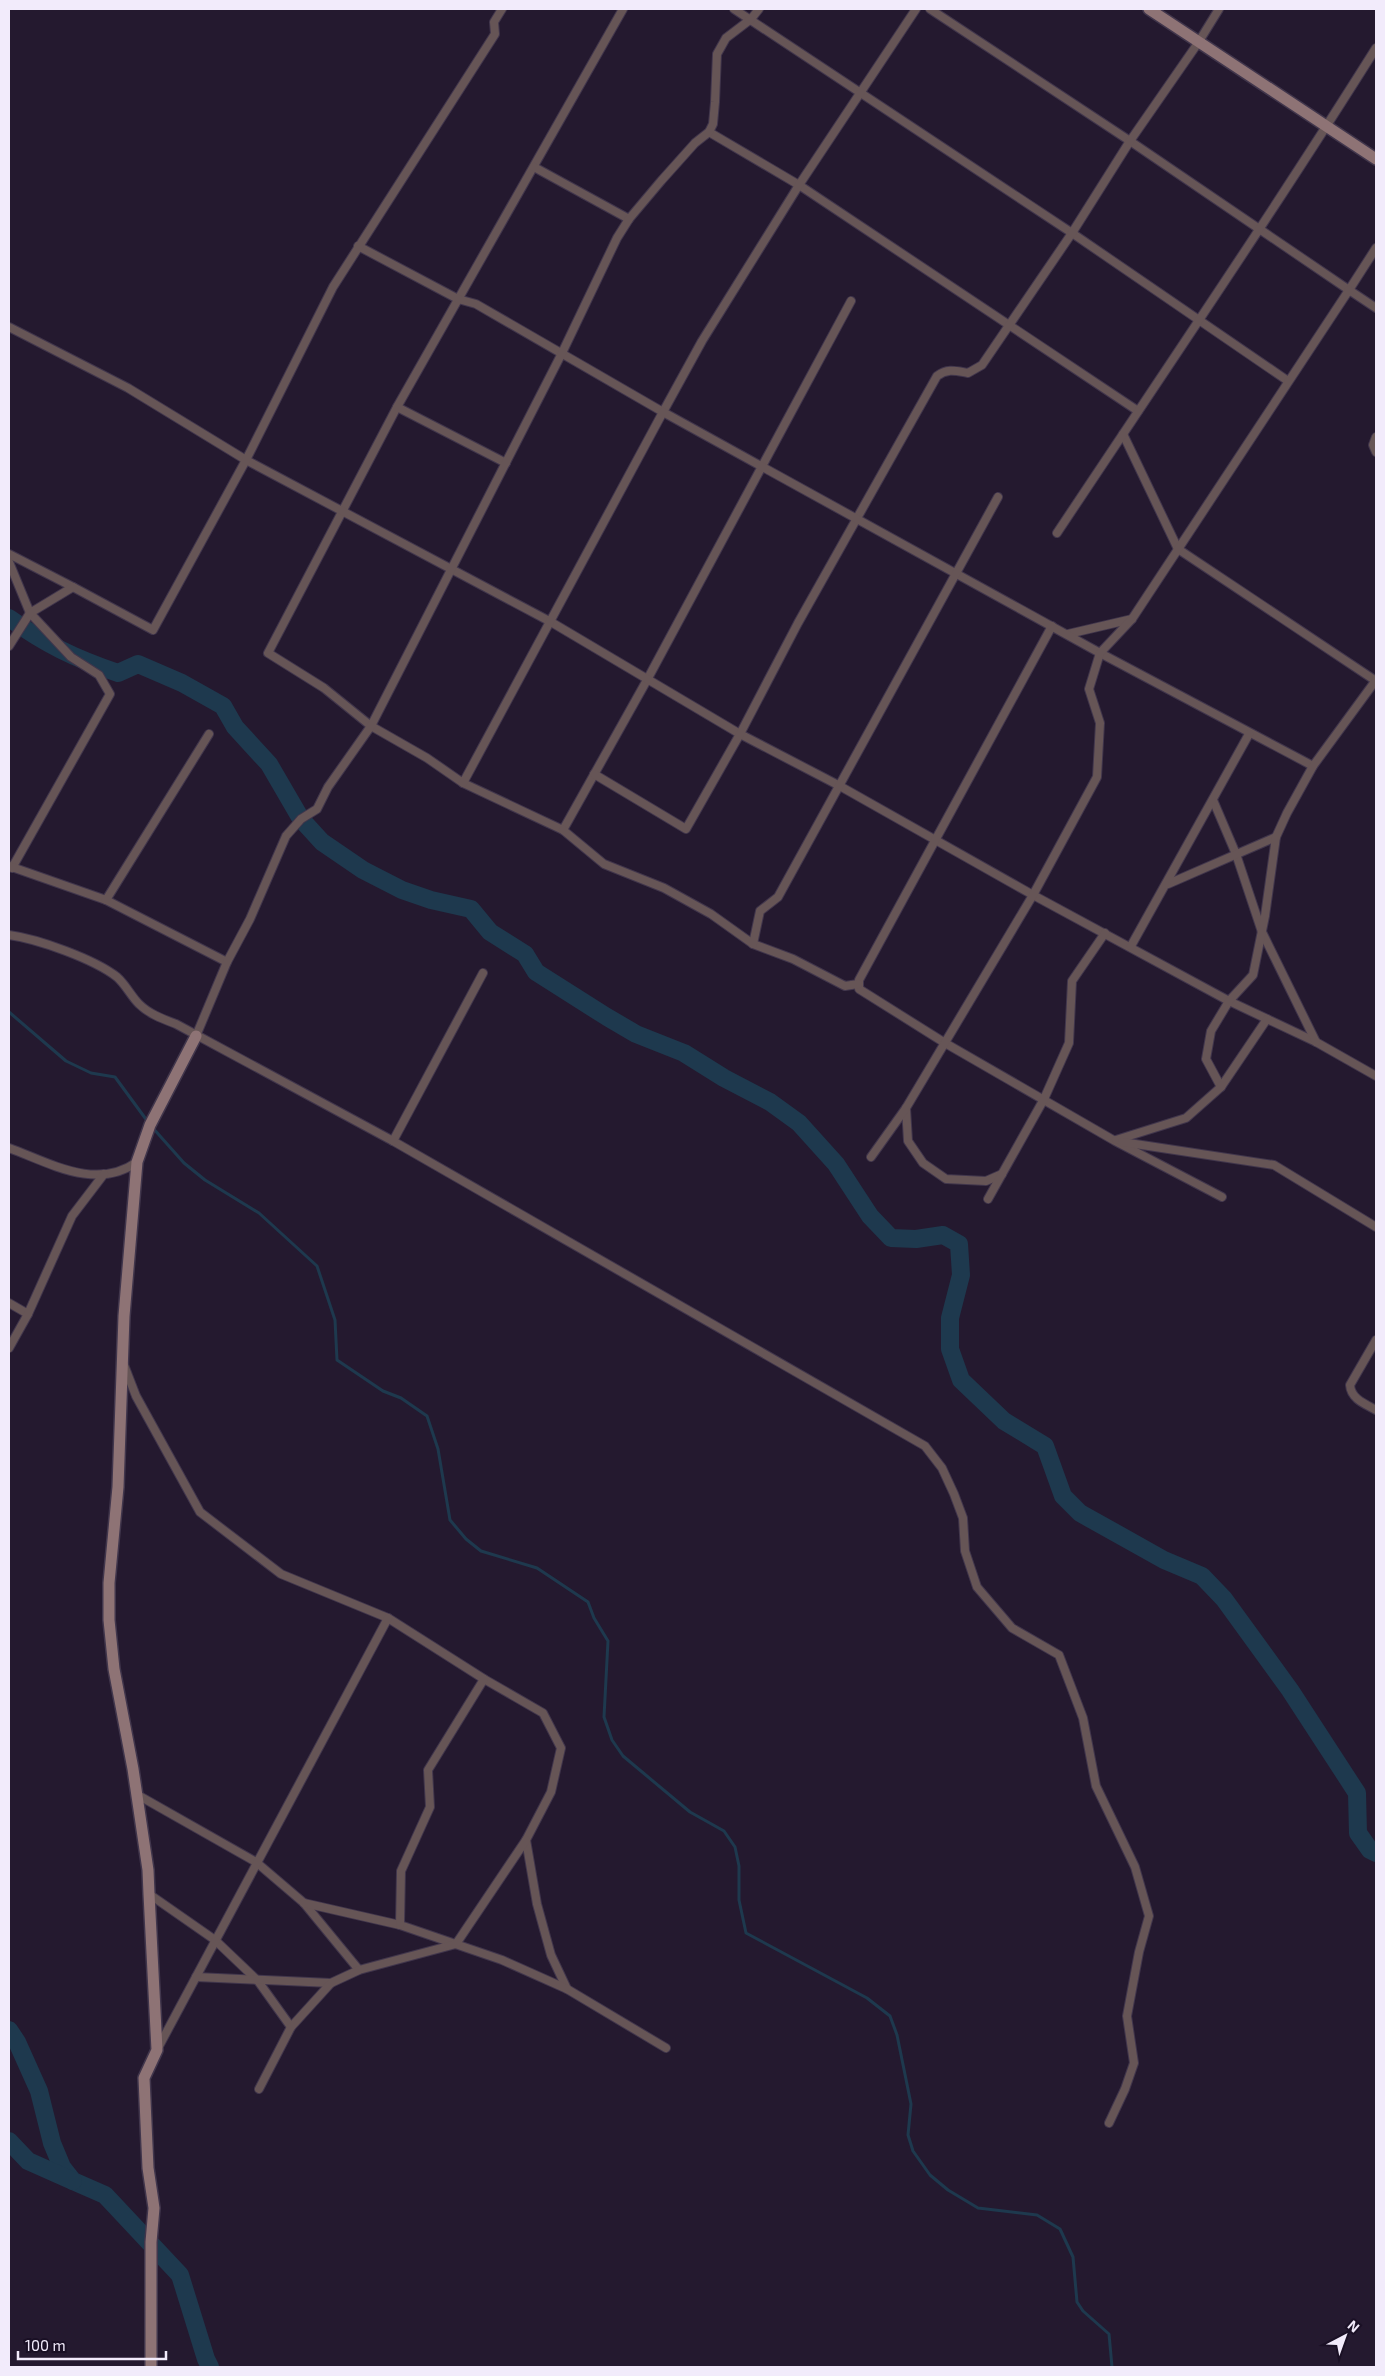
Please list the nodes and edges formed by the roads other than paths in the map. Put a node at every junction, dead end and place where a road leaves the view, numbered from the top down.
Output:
1 (502, 9) edge
2 (623, 9) edge
3 (734, 9) edge
4 (759, 9) edge
5 (916, 9) edge
6 (930, 9) edge
7 (1149, 9) edge
8 (1219, 9) edge
9 (751, 19) junction
10 (1198, 43) junction
11 (1376, 48) edge
12 (859, 92) junction
13 (1327, 127) junction
14 (709, 132) junction
15 (1130, 141) junction
16 (1376, 159) edge
17 (534, 167) junction
18 (799, 186) junction
19 (629, 219) junction
20 (1261, 229) junction
21 (1072, 233) junction
22 (358, 246) junction
23 (1376, 248) edge
24 (1348, 290) junction
25 (458, 299) junction
26 (851, 301) dead end
27 (1376, 308) edge
28 (1198, 320) junction
29 (1009, 325) junction
30 (9, 327) edge
31 (562, 353) junction
32 (1288, 381) junction
33 (397, 407) junction
34 (1138, 411) junction
35 (663, 412) junction
36 (1123, 434) junction
37 (1376, 437) edge
38 (1376, 452) edge
39 (246, 460) junction
40 (506, 464) junction
41 (762, 467) junction
42 (998, 497) dead end
43 (343, 513) junction
44 (857, 517) junction
45 (1057, 533) dead end
46 (1178, 550) junction
47 (9, 554) edge
48 (9, 562) edge
49 (452, 570) junction
50 (956, 572) junction
51 (73, 587) junction
52 (30, 613) junction
53 (1132, 619) junction
54 (551, 622) junction
55 (1052, 626) junction
56 (1068, 634) junction
57 (9, 646) edge
58 (1100, 653) junction
59 (647, 680) junction
60 (1376, 681) edge
61 (371, 726) junction
62 (209, 734) dead end
63 (740, 734) junction
64 (1249, 734) junction
65 (1313, 766) junction
66 (594, 774) junction
67 (463, 783) junction
68 (838, 785) junction
69 (1213, 800) junction
70 (564, 830) junction
71 (1276, 837) junction
72 (936, 841) junction
73 (1236, 854) junction
74 (10, 867) edge
75 (1168, 884) junction
76 (1033, 895) junction
77 (106, 900) junction
78 (1262, 932) junction
79 (1105, 933) junction
80 (9, 935) edge
81 (753, 944) junction
82 (1131, 946) junction
83 (227, 962) junction
84 (483, 972) dead end
85 (858, 984) junction
86 (1229, 1001) junction
87 (1266, 1019) junction
88 (196, 1036) junction
89 (1316, 1042) junction
90 (945, 1043) junction
91 (1376, 1076) edge
92 (1220, 1087) junction
93 (1044, 1099) junction
94 (906, 1108) junction
95 (393, 1141) junction
96 (1115, 1141) junction
97 (9, 1148) edge
98 (872, 1157) dead end
99 (137, 1162) junction
100 (1002, 1173) junction
101 (104, 1174) junction
102 (1222, 1197) dead end
103 (988, 1199) dead end
104 (1376, 1228) edge
105 (9, 1303) edge
106 (28, 1314) junction
107 (1376, 1340) edge
108 (9, 1348) edge
109 (124, 1364) junction
110 (1376, 1410) edge
111 (388, 1618) junction
112 (484, 1679) junction
113 (136, 1794) junction
114 (526, 1840) junction
115 (256, 1862) junction
116 (149, 1894) junction
117 (304, 1903) junction
118 (400, 1925) junction
119 (215, 1940) junction
120 (456, 1944) junction
121 (359, 1970) junction
122 (196, 1977) junction
123 (258, 1981) junction
124 (331, 1983) junction
125 (567, 1990) junction
126 (291, 2026) junction
127 (666, 2048) dead end
128 (157, 2050) junction
129 (259, 2089) dead end
130 (1109, 2123) dead end
131 (151, 2367) edge

1 - 22 street
2 - 17 street
3 - 9 street
4 - 9 street
5 - 12 street
6 - 15 street
7 - 10 street
8 - 10 street
9 - 12 street
9 - 14 street
10 - 13 street
10 - 15 street
11 - 13 street
12 - 18 street
12 - 21 street
13 - 16 street
13 - 20 street
14 - 18 street
14 - 19 street
15 - 20 street
15 - 21 street
17 - 19 street
17 - 25 street
18 - 29 street
18 - 35 street
19 - 31 street
20 - 24 street
20 - 28 street
21 - 28 street
21 - 29 street
22 - 25 street
22 - 39 street
23 - 24 street
24 - 27 street
24 - 32 street
25 - 31 street
25 - 33 street
26 - 41 street
28 - 32 street
28 - 34 street
29 - 34 street
29 - 44 street
30 - 39 street
31 - 35 street
31 - 40 street
32 - 46 street
33 - 40 street
33 - 43 street
34 - 36 street
35 - 41 street
35 - 54 street
36 - 45 street
36 - 46 street
37 - 38 street
39 - 43 street
39 - 51 street
40 - 49 street
41 - 44 street
41 - 59 street
42 - 50 street
43 - 49 street
43 - 61 street
44 - 50 street
44 - 63 street
46 - 53 street
46 - 60 street
47 - 51 street
48 - 52 street
49 - 54 street
49 - 61 street
50 - 55 street
50 - 68 street
51 - 52 street
52 - 57 street
52 - 74 street
53 - 56 street
53 - 58 street
54 - 59 street
54 - 67 street
55 - 56 street
55 - 72 street
56 - 58 street
58 - 64 street
58 - 76 street
59 - 63 street
59 - 66 street
60 - 65 street
61 - 67 street
61 - 83 street
62 - 77 street
63 - 66 street
63 - 68 street
64 - 65 street
64 - 69 street
65 - 71 street
66 - 70 street
67 - 70 street
68 - 72 street
68 - 81 street
69 - 73 street
69 - 75 street
70 - 81 street
71 - 73 street
71 - 78 street
72 - 76 street
72 - 85 street
73 - 75 street
73 - 78 street
74 - 77 street
75 - 82 street
76 - 79 street
76 - 90 street
77 - 83 street
78 - 86 street
78 - 89 street
79 - 82 street
79 - 93 street
80 - 88 street
81 - 85 street
82 - 86 street
83 - 88 street
84 - 95 street
85 - 90 street
86 - 87 street
86 - 92 street
87 - 89 street
87 - 92 street
88 - 95 street
88 - 99 street
89 - 91 street
90 - 93 street
90 - 94 street
92 - 96 street
93 - 96 street
93 - 100 street
94 - 98 street
94 - 100 street
95 - 130 street
96 - 102 street
96 - 104 street
97 - 101 street
99 - 101 street
99 - 109 street
100 - 103 street
101 - 106 street
105 - 106 street
106 - 108 street
107 - 110 street
109 - 111 street
109 - 113 street
111 - 112 street
111 - 115 street
112 - 114 street
112 - 118 street
113 - 115 street
113 - 116 street
114 - 120 street
114 - 125 street
115 - 117 street
115 - 119 street
116 - 119 street
116 - 128 street
117 - 118 street
117 - 121 street
118 - 120 street
119 - 122 street
119 - 123 street
120 - 121 street
120 - 125 street
121 - 124 street
122 - 123 street
122 - 128 street
123 - 124 street
123 - 126 street
124 - 126 street
125 - 127 street
126 - 129 street
128 - 131 street

